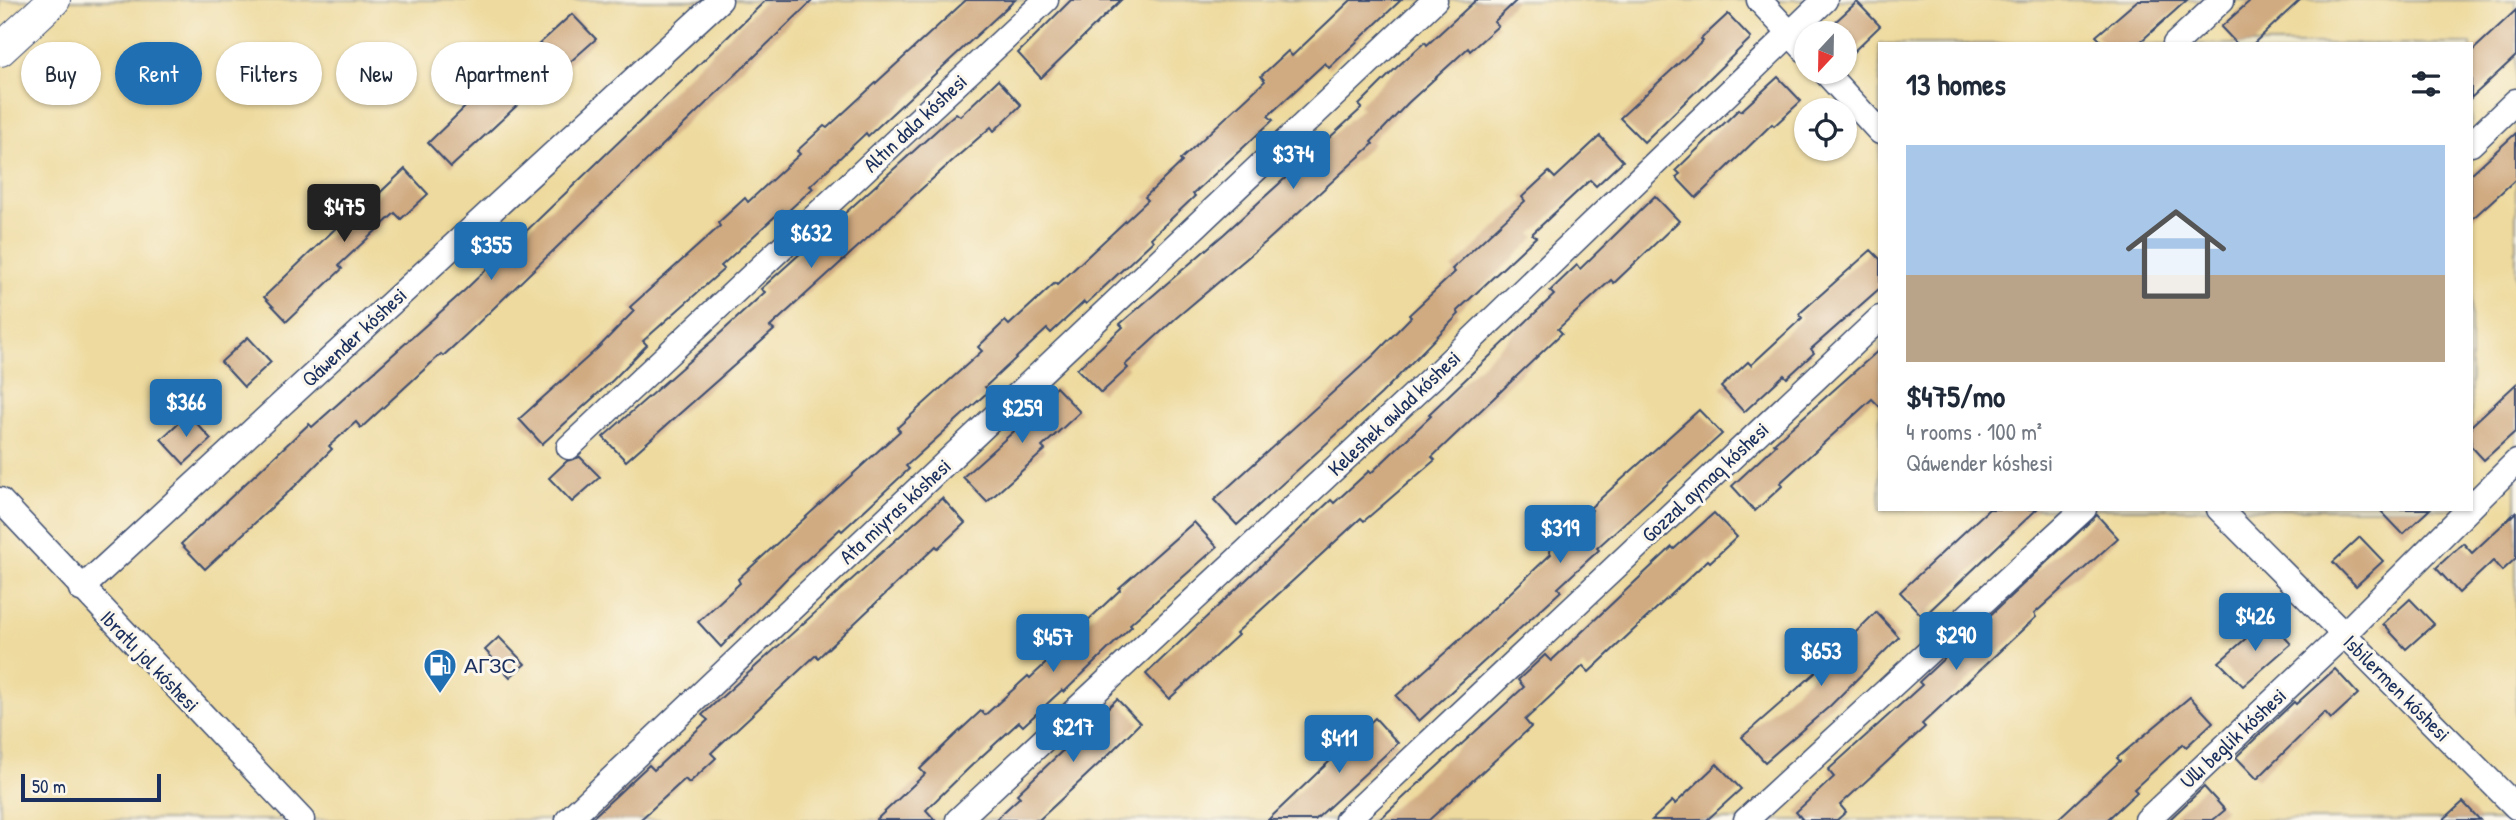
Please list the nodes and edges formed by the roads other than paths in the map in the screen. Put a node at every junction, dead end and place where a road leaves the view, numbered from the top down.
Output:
1 (54, 0) edge
2 (720, 0) edge
3 (1046, 0) edge
4 (1435, 0) edge
5 (1759, 0) edge
6 (1825, 0) edge
7 (2222, 0) edge
8 (1812, 21) edge
9 (1794, 38) edge
10 (2177, 42) edge
11 (1794, 46) edge
12 (0, 50) edge
13 (1836, 84) edge
14 (2516, 101) edge
15 (1878, 130) edge
16 (2473, 142) edge
17 (1878, 320) edge
18 (569, 447) dead end
19 (2516, 463) edge
20 (0, 500) edge
21 (2473, 505) edge
22 (2082, 511) edge
23 (2221, 511) edge
24 (2467, 511) edge
25 (81, 589) junction
26 (2343, 635) junction
27 (2516, 807) edge
28 (302, 820) edge
29 (568, 820) edge
30 (958, 820) edge
31 (1347, 820) edge
32 (1746, 820) edge
33 (2147, 820) edge

1 - 12 main road
2 - 25 street, Qáwender kóshesi
3 - 18 street, Altın dala kóshesi
4 - 29 street, Ata miyras kóshesi
5 - 9 street
6 - 8 street, Keleshek awlad kóshesi
7 - 10 street
11 - 30 street, Keleshek awlad kóshesi
13 - 15 street
14 - 16 street
17 - 31 street, Gozzal aymaq kóshesi
19 - 21 street, Ullı beglik kóshesi
20 - 25 street, Ibratlı jol kóshesi
22 - 32 street
23 - 26 street, Isbilermen kóshesi
24 - 26 street, Ullı beglik kóshesi
25 - 28 street, Ibratlı jol kóshesi
26 - 27 street, Isbilermen kóshesi
26 - 33 street, Ullı beglik kóshesi

